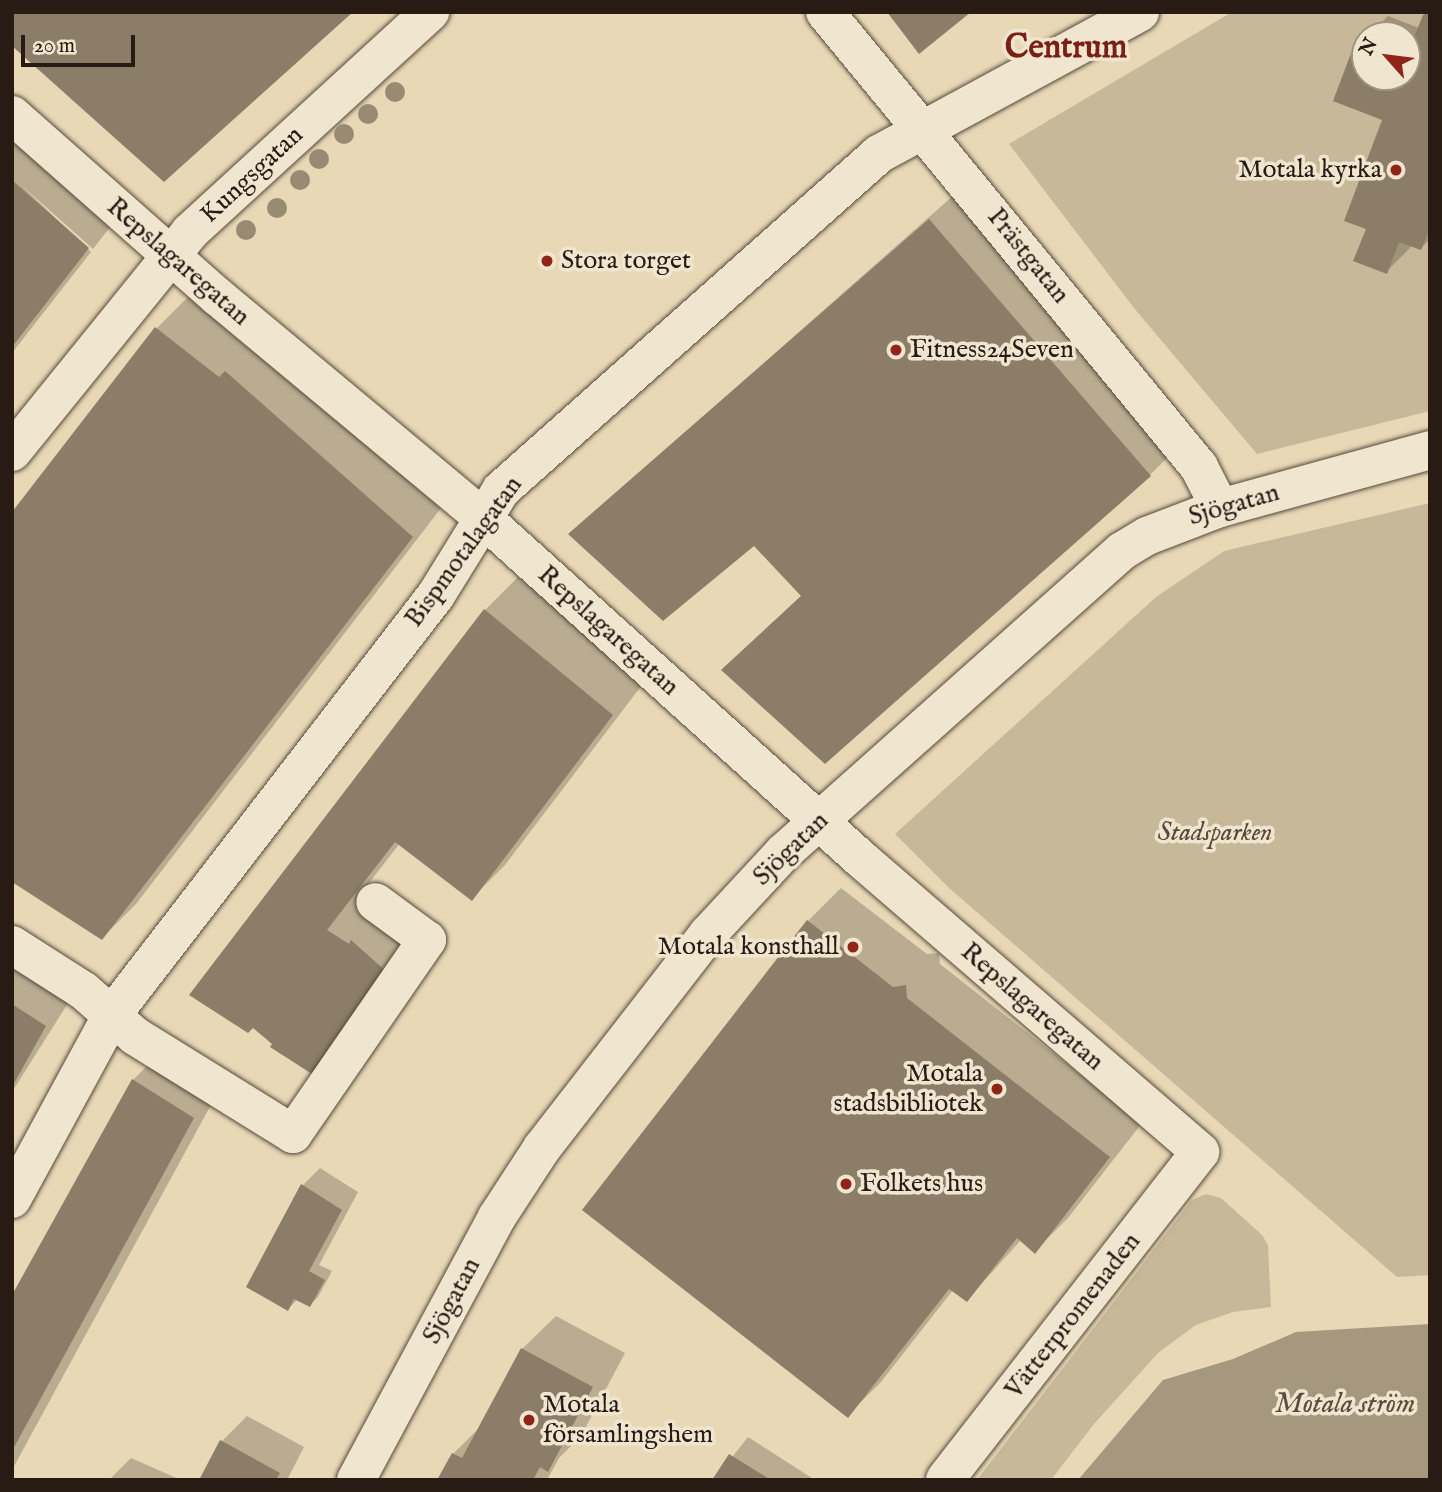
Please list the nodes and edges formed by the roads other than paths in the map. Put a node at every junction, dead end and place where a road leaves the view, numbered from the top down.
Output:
1 (430, 12) edge
2 (825, 12) edge
3 (1140, 12) edge
4 (12, 115) edge
5 (924, 132) junction
6 (168, 254) junction
7 (1430, 450) edge
8 (12, 452) edge
9 (1220, 508) junction
10 (484, 519) junction
11 (819, 821) junction
12 (375, 902) dead end
13 (12, 945) edge
14 (112, 1015) junction
15 (1200, 1152) joint
16 (12, 1199) edge
17 (356, 1480) edge
18 (945, 1480) edge

1 - 6 street, Kungsgatan
2 - 5 street, Prästgatan
3 - 5 street, Bispmotalagatan
4 - 6 street, Repslagaregatan
5 - 9 street, Prästgatan
5 - 10 street, Bispmotalagatan
6 - 8 street, Kungsgatan
6 - 10 street, Repslagaregatan
7 - 9 street, Sjögatan
9 - 11 street, Sjögatan
10 - 11 street, Repslagaregatan
10 - 14 street, Bispmotalagatan
11 - 15 street, Repslagaregatan
11 - 17 street, Sjögatan
12 - 14 street
13 - 14 street
14 - 16 street, Bispmotalagatan
15 - 18 street, Vätterpromenaden

